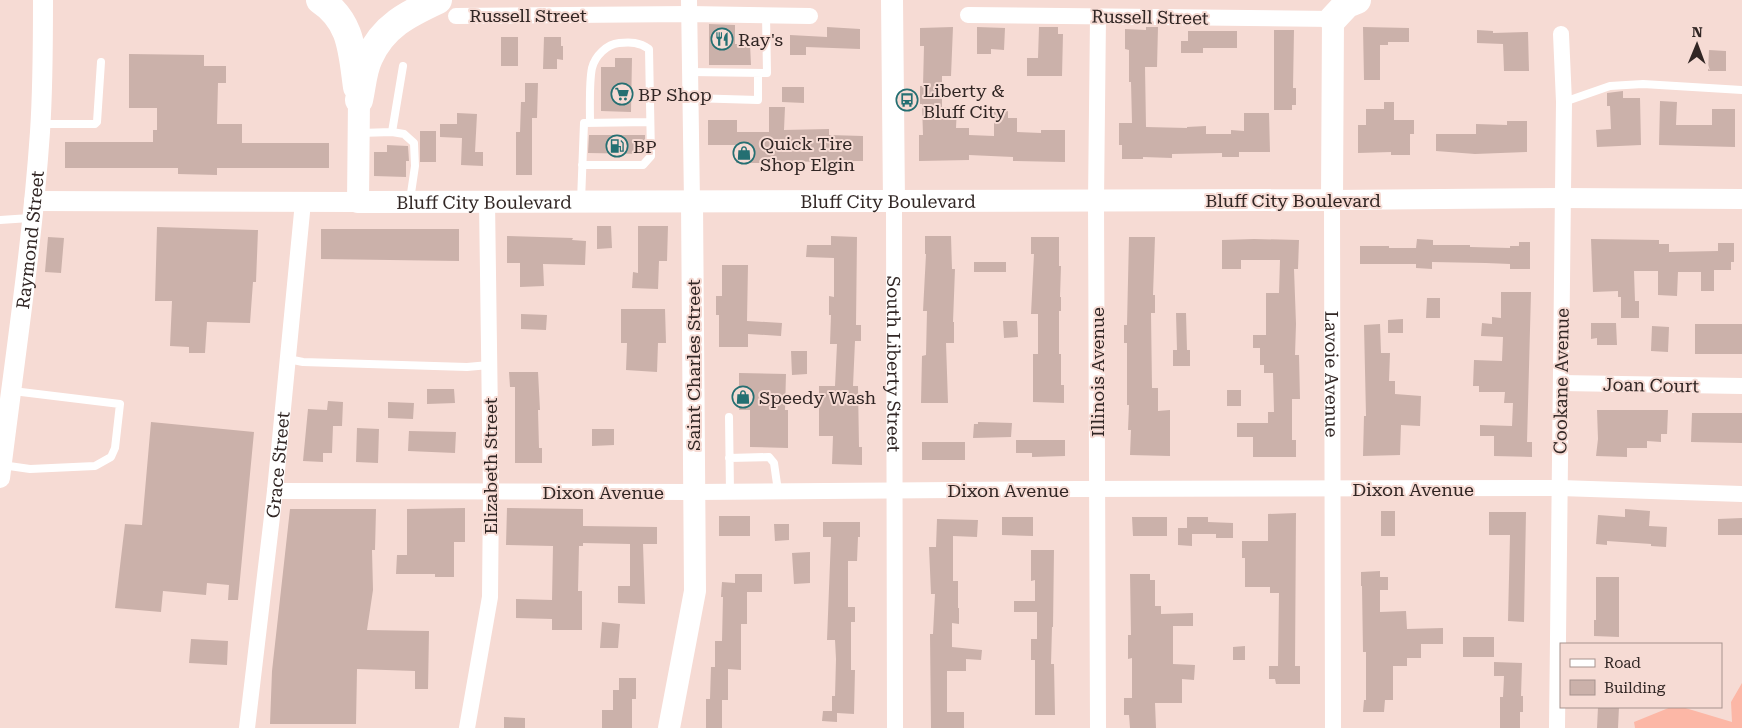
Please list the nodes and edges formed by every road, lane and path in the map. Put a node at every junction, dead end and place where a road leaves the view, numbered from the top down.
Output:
1 (42, 0) edge
2 (320, 0) edge
3 (892, 0) edge
4 (1357, 0) edge
5 (689, 7) edge
6 (447, 8) edge
7 (766, 15) junction
8 (968, 15) dead end
9 (810, 16) dead end
10 (1098, 16) junction
11 (1333, 19) junction
12 (1562, 34) dead end
13 (101, 62) dead end
14 (403, 66) dead end
15 (690, 72) junction
16 (758, 73) junction
17 (1742, 90) edge
18 (690, 98) junction
19 (359, 100) junction
20 (1564, 102) junction
21 (650, 122) junction
22 (590, 123) junction
23 (41, 124) junction
24 (392, 132) junction
25 (358, 133) junction
26 (582, 165) junction
27 (1562, 198) junction
28 (1742, 198) edge
29 (1332, 200) junction
30 (487, 201) junction
31 (1096, 201) junction
32 (303, 202) junction
33 (358, 202) junction
34 (410, 202) junction
35 (581, 202) junction
36 (692, 202) junction
37 (894, 202) junction
38 (33, 209) junction
39 (0, 220) edge
40 (288, 360) junction
41 (489, 365) junction
42 (1561, 384) junction
43 (1742, 386) edge
44 (11, 391) junction
45 (729, 417) dead end
46 (729, 458) junction
47 (1, 471) edge
48 (1560, 488) junction
49 (1098, 489) junction
50 (895, 490) junction
51 (1333, 490) junction
52 (275, 491) junction
53 (491, 491) junction
54 (778, 491) junction
55 (694, 492) junction
56 (730, 492) junction
57 (1742, 494) edge
58 (247, 728) edge
59 (466, 728) edge
60 (669, 728) edge
61 (895, 728) edge
62 (1098, 728) edge
63 (1334, 728) edge
64 (1558, 728) edge

1 - 23 street, Raymond Street
2 - 19 highway
3 - 37 main road, South Liberty Street
4 - 11 highway
5 - 6 street, Russell Street
5 - 7 street, Russell Street
5 - 15 street, Saint Charles Street
6 - 19 highway
7 - 9 street, Russell Street
7 - 16 lane
8 - 10 street, Russell Street
10 - 11 street, Russell Street
10 - 31 street, Illinois Avenue
11 - 29 main road, Lavoie Avenue
12 - 20 street, Cookane Avenue
13 - 23 lane
14 - 24 lane
15 - 16 lane
15 - 18 street, Saint Charles Street
16 - 18 lane
17 - 20 lane
18 - 36 street, Saint Charles Street
19 - 25 main road
20 - 27 street, Cookane Avenue
21 - 22 lane
21 - 22 lane
21 - 26 lane
22 - 26 lane
23 - 38 street, Raymond Street
24 - 25 lane
24 - 34 lane
25 - 33 main road
26 - 35 lane
27 - 28 street, Bluff City Boulevard
27 - 29 street, Bluff City Boulevard
27 - 42 street, Cookane Avenue
29 - 31 main road, Bluff City Boulevard
29 - 51 street, Lavoie Avenue
30 - 34 main road, Bluff City Boulevard
30 - 35 main road, Bluff City Boulevard
30 - 41 street, Elizabeth Street
31 - 37 main road, Bluff City Boulevard
31 - 49 street, Illinois Avenue
32 - 33 street, Bluff City Boulevard
32 - 38 street, Bluff City Boulevard
32 - 40 street, Grace Street
33 - 34 main road, Bluff City Boulevard
35 - 36 main road, Bluff City Boulevard
36 - 37 main road, Bluff City Boulevard
36 - 55 main road, Saint Charles Street
37 - 50 street, South Liberty Street
38 - 39 lane
38 - 44 street, Raymond Street
40 - 41 lane
40 - 52 street, Grace Street
41 - 53 street, Elizabeth Street
42 - 43 street, Joan Court
42 - 48 street, Cookane Avenue
44 - 47 street, Raymond Street
44 - 47 lane
45 - 46 lane
46 - 54 lane
46 - 56 lane
48 - 51 street, Dixon Avenue
48 - 57 street, Dixon Avenue
48 - 64 street, Cookane Avenue
49 - 50 street, Dixon Avenue
49 - 51 street, Dixon Avenue
49 - 62 street, Illinois Avenue
50 - 54 street, Dixon Avenue
50 - 61 street, South Liberty Street
51 - 63 street, Lavoie Avenue
52 - 53 street, Dixon Avenue
52 - 58 street, Grace Street
53 - 55 street, Dixon Avenue
53 - 59 street, Elizabeth Street
54 - 56 street, Dixon Avenue
55 - 56 street, Dixon Avenue
55 - 60 main road, Saint Charles Street

